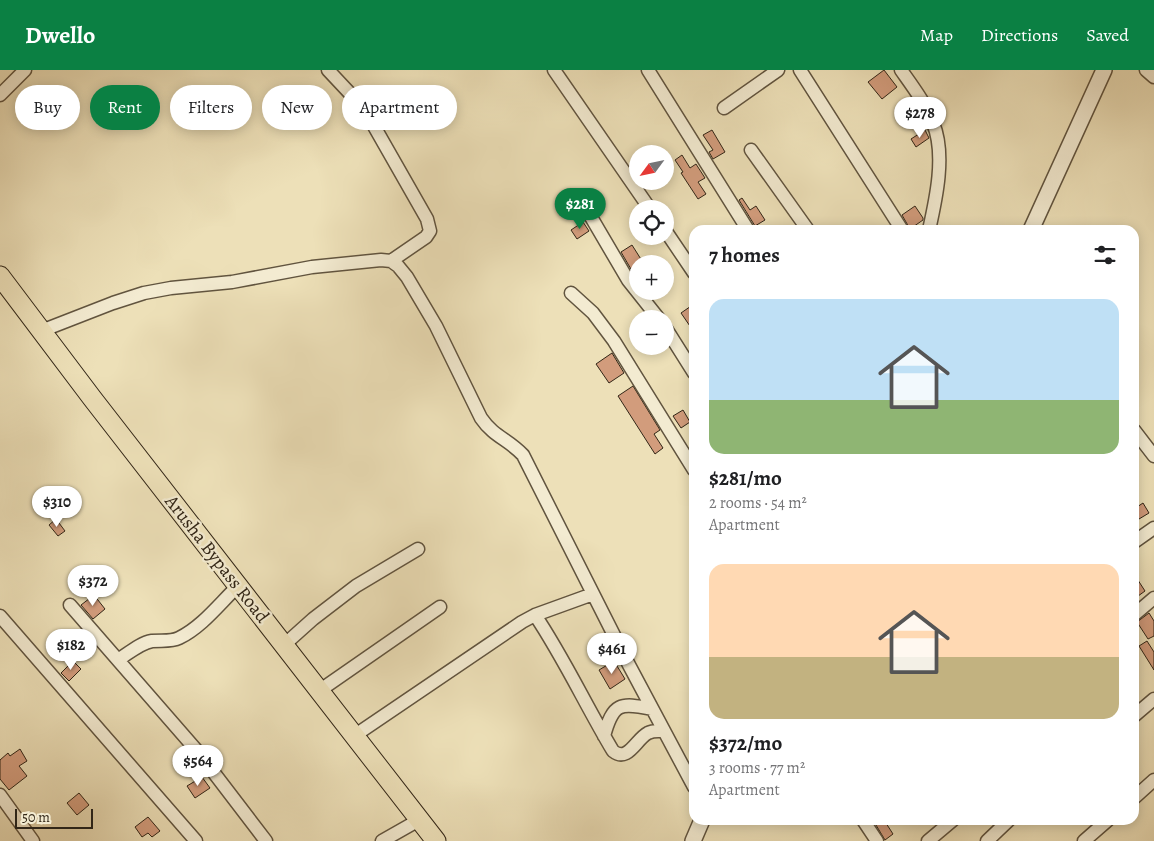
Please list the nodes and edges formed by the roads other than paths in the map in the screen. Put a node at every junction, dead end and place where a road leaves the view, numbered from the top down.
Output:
1 (25, 70) edge
2 (328, 70) edge
3 (554, 70) edge
4 (648, 70) edge
5 (778, 70) edge
6 (800, 70) edge
7 (901, 70) edge
8 (1104, 70) edge
9 (1146, 70) edge
10 (1154, 77) edge
11 (0, 95) edge
12 (724, 108) dead end
13 (751, 150) dead end
14 (644, 200) edge
15 (584, 205) dead end
16 (745, 225) edge
17 (804, 225) edge
18 (899, 225) edge
19 (931, 225) edge
20 (1033, 225) edge
21 (674, 243) edge
22 (391, 262) junction
23 (689, 266) edge
24 (0, 276) edge
25 (571, 293) dead end
26 (652, 310) edge
27 (41, 331) junction
28 (674, 342) edge
29 (689, 365) edge
30 (1139, 439) edge
31 (1154, 456) edge
32 (689, 462) edge
33 (1154, 528) edge
34 (1139, 538) edge
35 (418, 549) dead end
36 (238, 586) junction
37 (592, 594) junction
38 (1154, 598) edge
39 (70, 605) dead end
40 (440, 608) dead end
41 (1139, 610) edge
42 (535, 614) junction
43 (0, 616) edge
44 (284, 645) junction
45 (118, 660) junction
46 (319, 691) junction
47 (1154, 698) edge
48 (652, 709) junction
49 (1139, 712) edge
50 (664, 731) junction
51 (354, 736) junction
52 (604, 736) junction
53 (689, 778) edge
54 (1154, 780) edge
55 (1139, 794) edge
56 (0, 796) edge
57 (419, 820) junction
58 (866, 825) edge
59 (948, 825) edge
60 (1004, 825) edge
61 (1102, 825) edge
62 (33, 841) edge
63 (196, 841) edge
64 (266, 841) edge
65 (382, 841) edge
66 (436, 841) edge
67 (877, 841) edge
68 (928, 841) edge
69 (987, 841) edge
70 (1084, 841) edge

1 - 11 street
2 - 22 street
3 - 14 street
4 - 16 street
5 - 12 street
6 - 18 street
7 - 19 street
8 - 20 street
9 - 10 street
13 - 17 street
15 - 26 street
21 - 23 street
22 - 27 street
22 - 37 street
24 - 27 main road, Arusha Bypass Road
25 - 32 street
27 - 36 main road, Arusha Bypass Road
28 - 29 street
30 - 31 street
33 - 34 street
35 - 44 street
36 - 44 main road, Arusha Bypass Road
36 - 45 street
37 - 42 street
37 - 48 street
38 - 41 street
39 - 45 street
40 - 46 street
42 - 51 street
42 - 52 street
43 - 63 street
44 - 46 main road, Arusha Bypass Road
45 - 64 street
46 - 51 main road, Arusha Bypass Road
47 - 49 street
48 - 50 street
48 - 52 street
50 - 52 street
50 - 53 street
51 - 57 main road, Arusha Bypass Road
54 - 55 street
56 - 62 street
57 - 65 street
57 - 66 main road, Arusha Bypass Road
58 - 67 street
59 - 68 street
60 - 69 street
61 - 70 street

